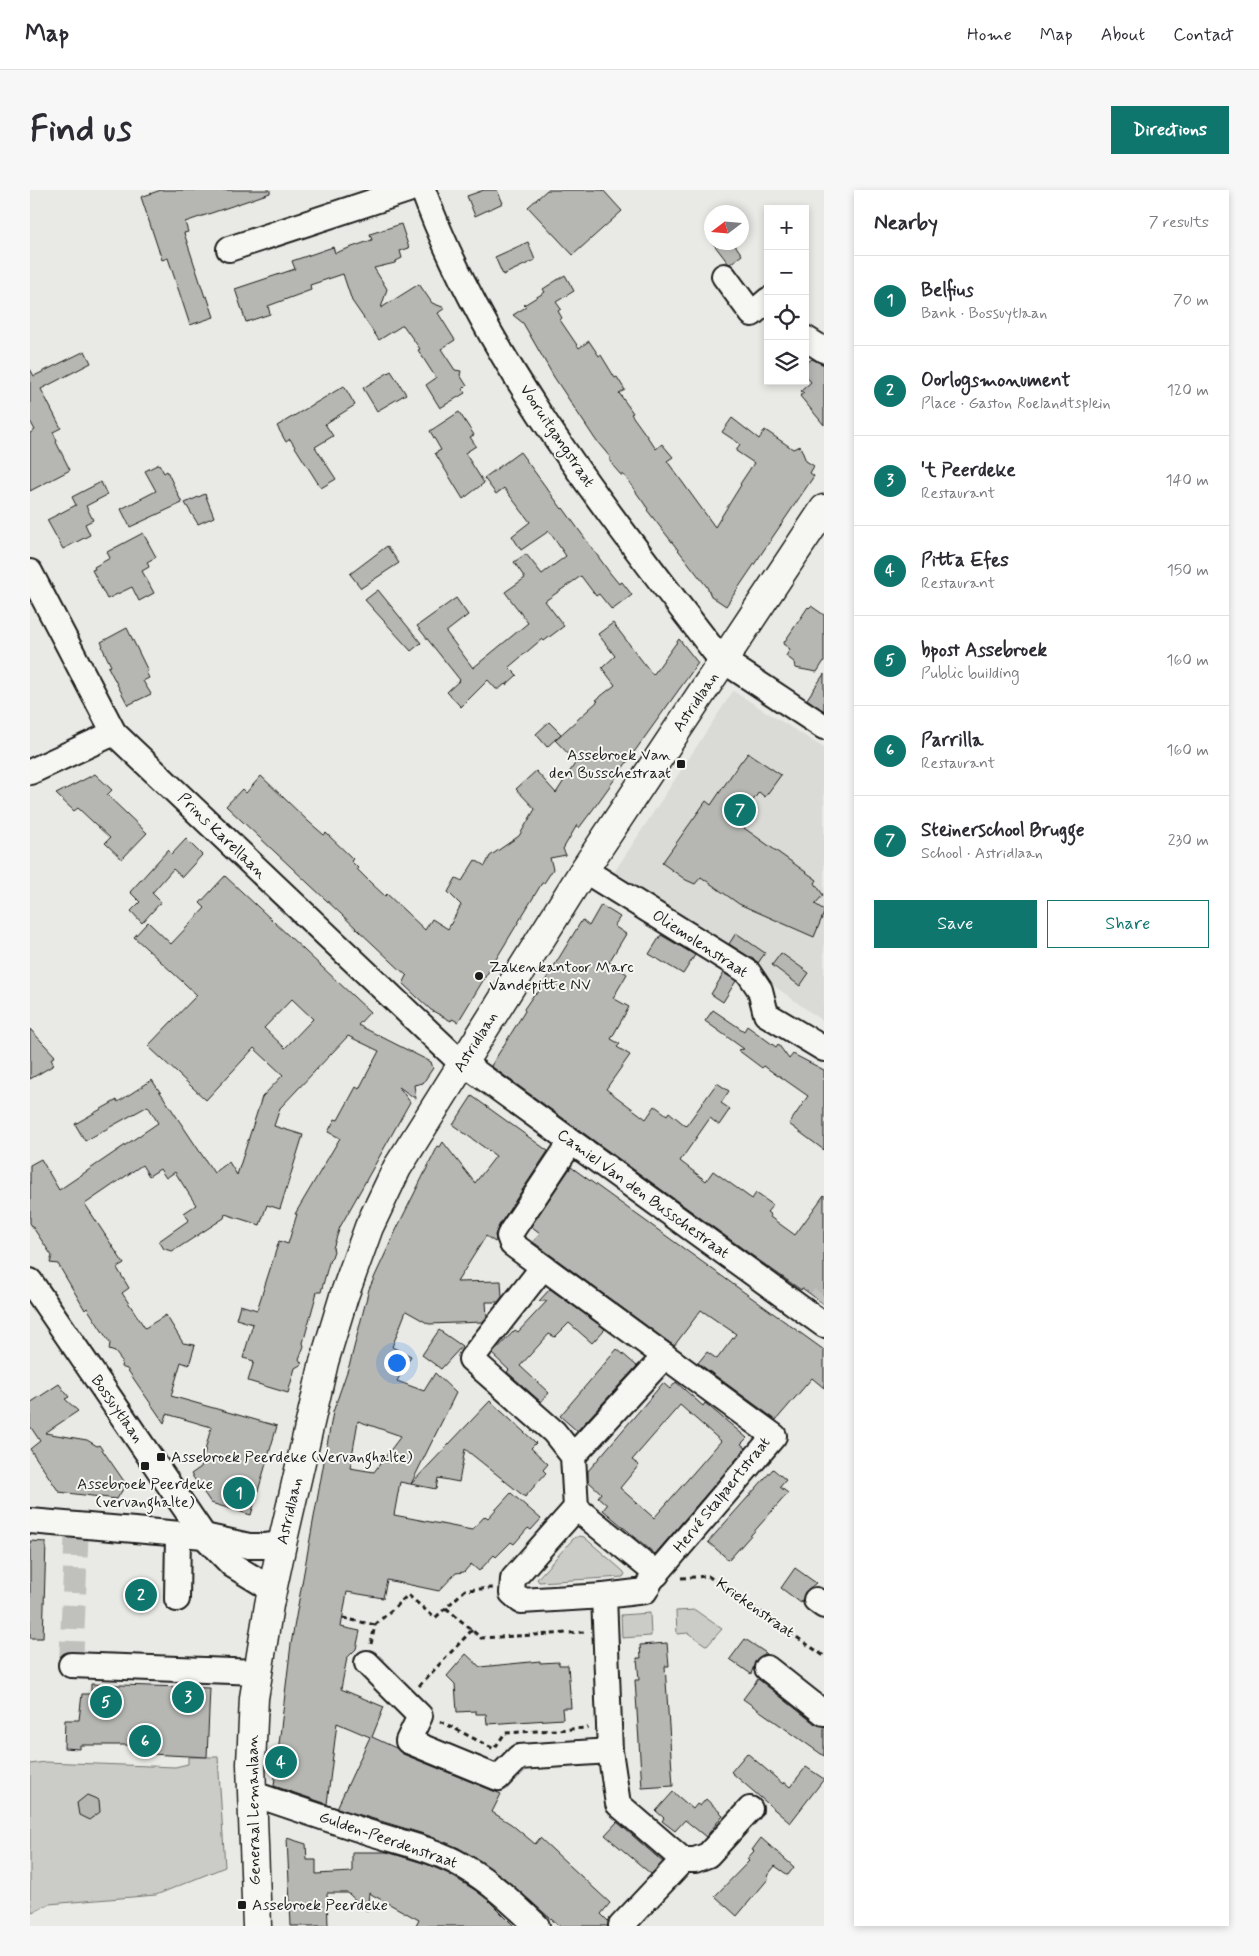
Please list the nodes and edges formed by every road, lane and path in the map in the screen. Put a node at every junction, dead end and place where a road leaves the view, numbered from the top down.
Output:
1 (408, 190) edge
2 (422, 190) edge
3 (229, 249) dead end
4 (724, 276) dead end
5 (764, 304) edge
6 (808, 340) edge
7 (824, 350) edge
8 (824, 509) edge
9 (30, 572) edge
10 (724, 661) junction
11 (824, 727) edge
12 (114, 733) junction
13 (30, 772) edge
14 (584, 870) junction
15 (824, 1049) edge
16 (462, 1064) junction
17 (571, 1142) junction
18 (543, 1267) junction
19 (30, 1281) edge
20 (819, 1314) edge
21 (666, 1356) junction
22 (573, 1456) junction
23 (576, 1508) junction
24 (30, 1521) edge
25 (178, 1535) junction
26 (204, 1536) junction
27 (282, 1544) junction
28 (657, 1574) junction
29 (680, 1578) dead end
30 (511, 1587) junction
31 (604, 1596) junction
32 (271, 1597) junction
33 (177, 1599) dead end
34 (446, 1608) junction
35 (342, 1618) dead end
36 (472, 1630) junction
37 (605, 1630) junction
38 (824, 1656) edge
39 (367, 1663) dead end
40 (72, 1665) dead end
41 (767, 1668) dead end
42 (258, 1672) junction
43 (405, 1701) junction
44 (824, 1713) edge
45 (432, 1717) dead end
46 (609, 1727) junction
47 (610, 1751) junction
48 (251, 1792) junction
49 (750, 1809) dead end
50 (684, 1860) junction
51 (257, 1926) edge
52 (537, 1926) edge
53 (621, 1926) edge

1 - 3 street
2 - 10 street, Vooruitgangstraat
4 - 5 street
6 - 7 street
8 - 10 main road, Astridlaan
9 - 12 street, Prins Karellaan
10 - 11 street, Vooruitgangstraat
10 - 14 main road, Astridlaan
12 - 13 street
12 - 16 street, Prins Karellaan
14 - 15 street, Oliemolenstraat
14 - 16 main road, Astridlaan
16 - 17 street, Camiel Van den Busschestraat
16 - 27 main road, Astridlaan
17 - 18 street, Hervé Stalpaertstraat
17 - 20 street, Camiel Van den Busschestraat
18 - 21 street, Hervé Stalpaertstraat
18 - 22 street
19 - 26 street, Bossuytlaan
21 - 22 street
21 - 28 street, Hervé Stalpaertstraat
22 - 23 street
23 - 28 street
23 - 30 street
24 - 25 street
25 - 26 street
25 - 33 street
26 - 27 street
26 - 32 street, Bossuytlaan
27 - 32 main road, Astridlaan
28 - 31 street, Hervé Stalpaertstraat
29 - 38 path, Kriekenstraat
30 - 31 street, Hervé Stalpaertstraat
30 - 34 path
31 - 37 street
32 - 42 main road, Generaal Lemanlaan
34 - 35 path
34 - 36 path
36 - 37 path
36 - 43 path
37 - 46 street
39 - 43 street
40 - 42 street
41 - 44 street
42 - 48 main road, Generaal Lemanlaan
43 - 47 street
45 - 46 path
46 - 47 street
47 - 50 street
48 - 51 main road, Generaal Lemanlaan
48 - 52 street, Gulden-Peerdenstraat
49 - 50 street
50 - 53 street

